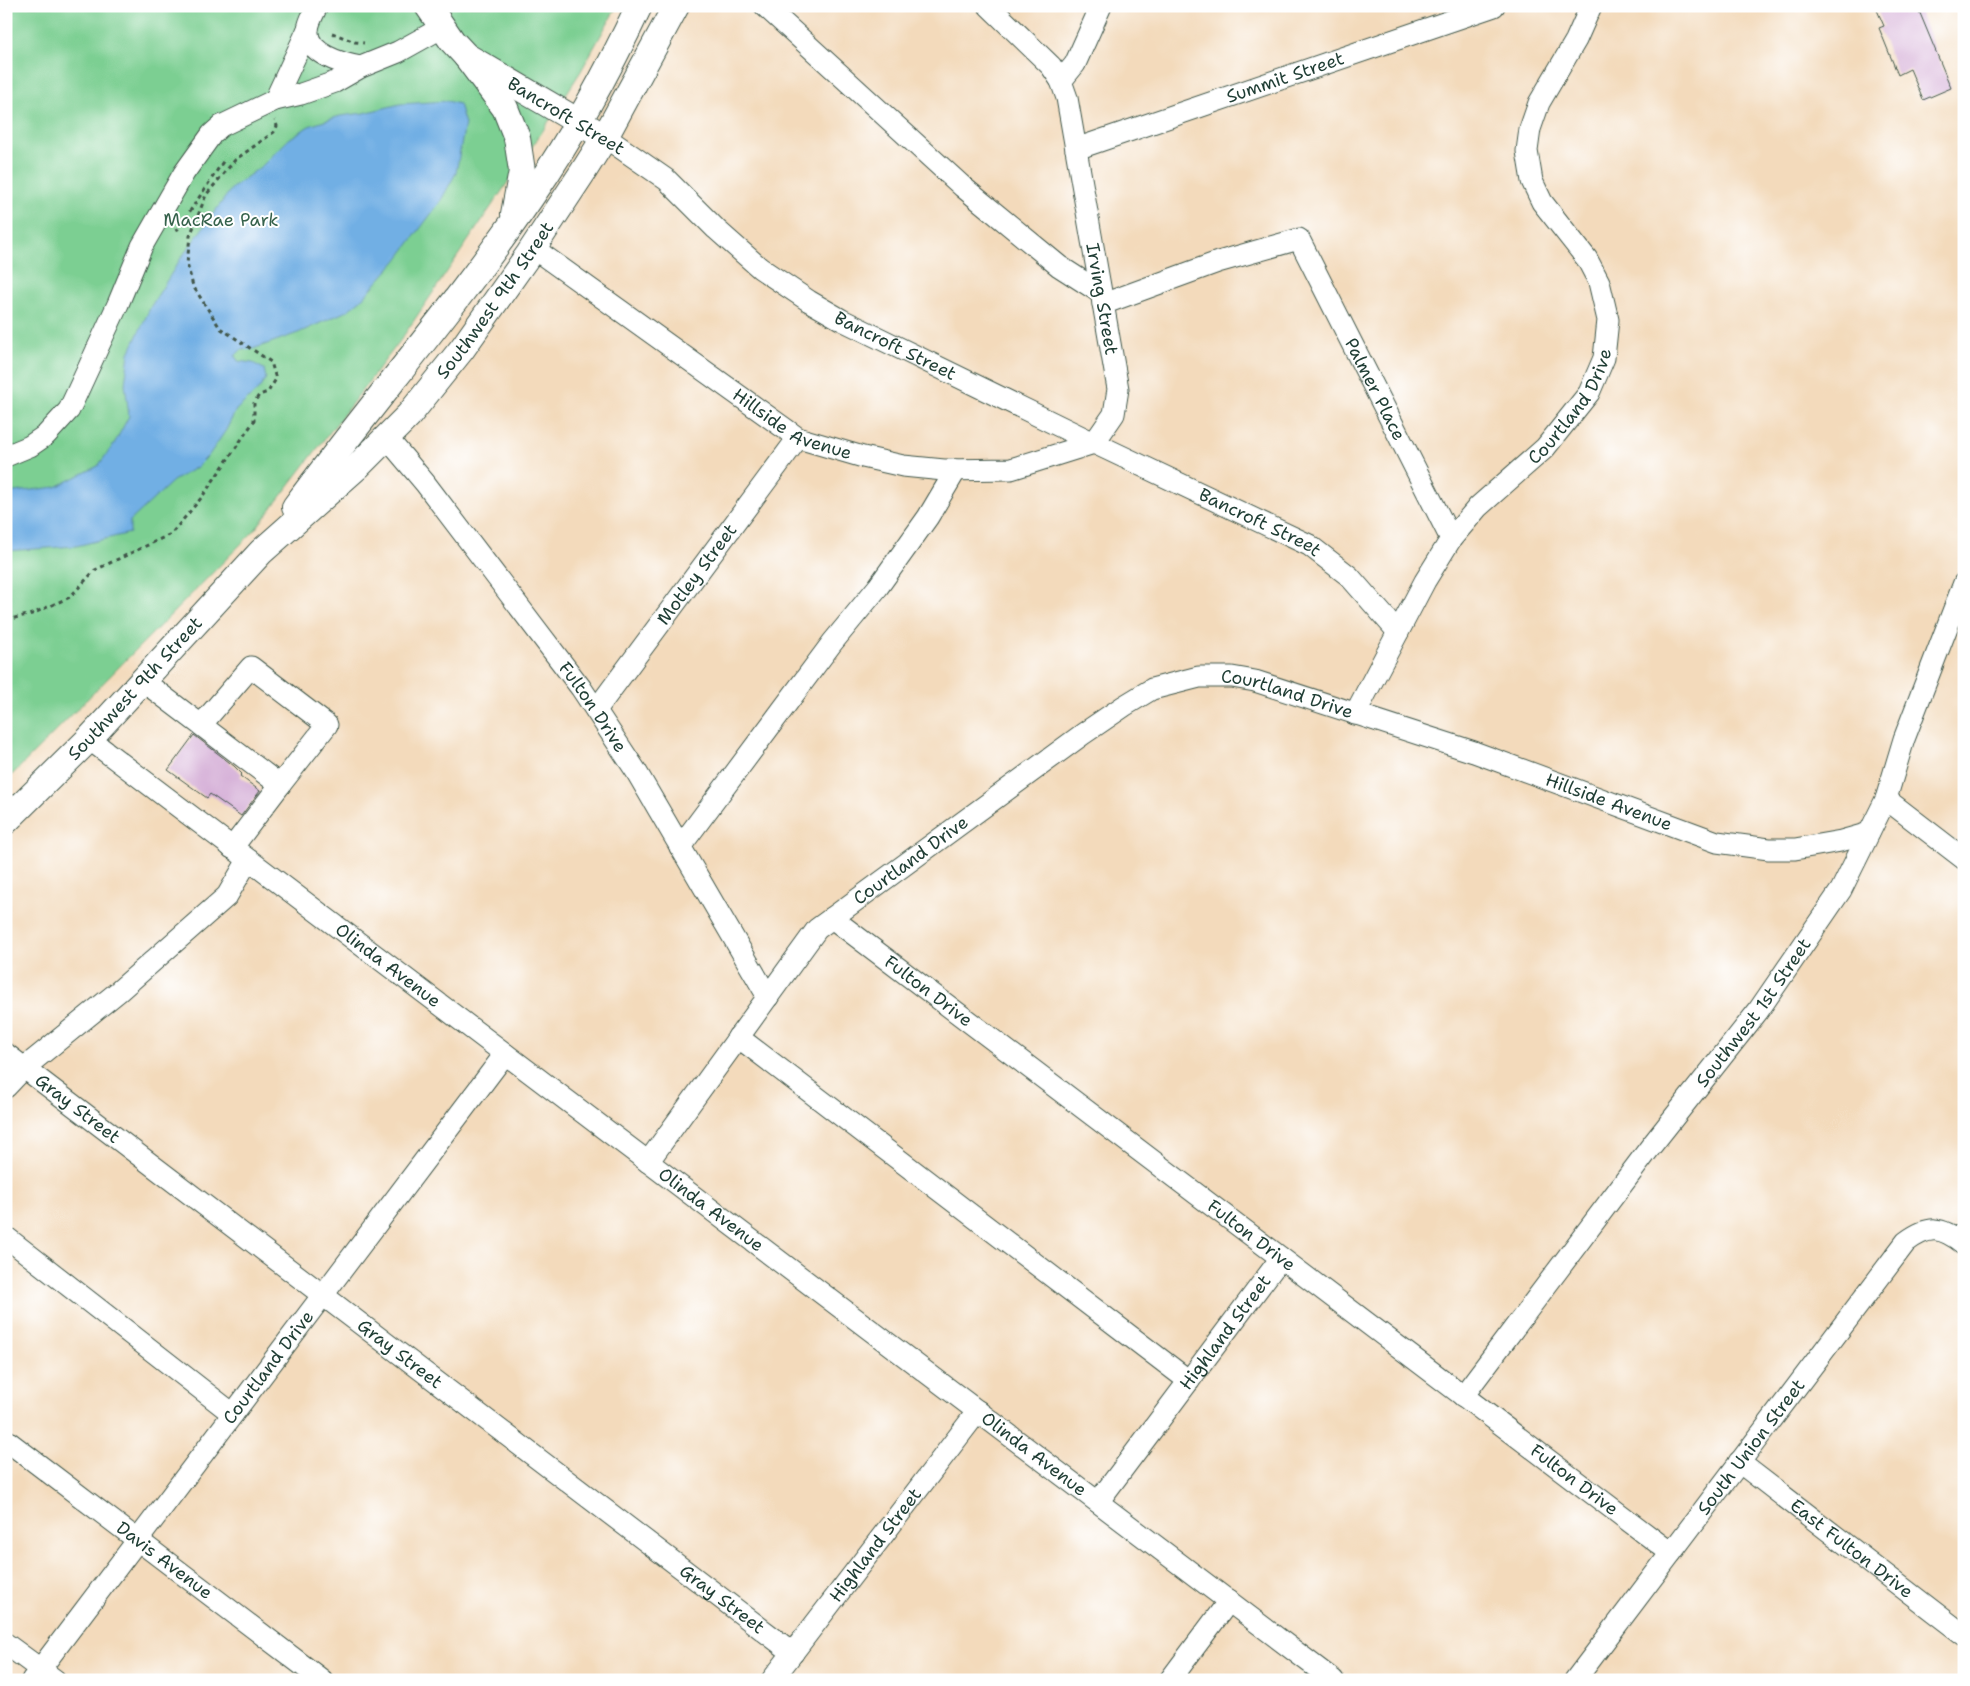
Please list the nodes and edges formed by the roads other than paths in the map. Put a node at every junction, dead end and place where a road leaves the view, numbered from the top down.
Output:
1 (317, 6) edge
2 (639, 6) edge
3 (676, 6) edge
4 (765, 6) edge
5 (989, 6) edge
6 (1101, 6) edge
7 (1494, 6) edge
8 (1591, 6) edge
9 (436, 17) edge
10 (318, 30) junction
11 (466, 56) junction
12 (362, 67) junction
13 (1061, 81) junction
14 (272, 101) junction
15 (578, 122) junction
16 (605, 137) junction
17 (1076, 149) junction
18 (533, 248) junction
19 (482, 266) junction
20 (1102, 298) junction
21 (387, 438) junction
22 (798, 438) junction
23 (1094, 443) junction
24 (6, 456) edge
25 (956, 470) junction
26 (1451, 540) junction
27 (261, 552) junction
28 (1964, 583) edge
29 (1398, 632) junction
30 (143, 681) junction
31 (596, 710) junction
32 (1354, 714) junction
33 (201, 725) junction
34 (89, 739) junction
35 (280, 785) junction
36 (1886, 799) junction
37 (6, 821) edge
38 (1869, 833) junction
39 (680, 847) junction
40 (240, 854) junction
41 (1964, 859) edge
42 (832, 918) junction
43 (768, 997) junction
44 (738, 1037) junction
45 (6, 1054) edge
46 (505, 1054) junction
47 (24, 1068) junction
48 (6, 1088) edge
49 (648, 1162) junction
50 (6, 1237) edge
51 (1964, 1244) edge
52 (1281, 1258) junction
53 (323, 1295) junction
54 (1189, 1381) junction
55 (1463, 1396) junction
56 (978, 1411) junction
57 (233, 1414) junction
58 (6, 1440) edge
59 (1739, 1462) junction
60 (1098, 1502) junction
61 (138, 1540) junction
62 (1671, 1553) junction
63 (1229, 1601) junction
64 (1964, 1635) edge
65 (6, 1644) edge
66 (793, 1653) junction
67 (42, 1676) edge
68 (322, 1680) edge
69 (772, 1680) edge
70 (1170, 1680) edge
71 (1333, 1680) edge
72 (1575, 1680) edge

1 - 10 street
2 - 15 main road, Southwest 9th Street
3 - 16 main road, Southwest 9th Street
4 - 20 street
5 - 13 street, Irving Street
6 - 13 street
7 - 17 street, Summit Street
8 - 26 street, Courtland Drive
9 - 11 main road, Bancroft Street
9 - 12 street
10 - 12 street
10 - 14 street
11 - 15 main road, Bancroft Street
11 - 19 main road
12 - 14 street
13 - 17 street, Irving Street
14 - 24 street
15 - 16 main road, Bancroft Street
15 - 19 main road, Southwest 9th Street
16 - 18 main road, Southwest 9th Street
16 - 23 street, Bancroft Street
17 - 20 street, Irving Street
18 - 21 main road, Southwest 9th Street
18 - 22 street, Hillside Avenue
19 - 27 main road, Southwest 9th Street
20 - 23 street, Irving Street
20 - 26 street, Palmer Place
21 - 27 main road, Southwest 9th Street
21 - 31 street, Fulton Drive
22 - 25 street, Hillside Avenue
22 - 31 street, Motley Street
23 - 25 street, Hillside Avenue
23 - 29 street, Bancroft Street
25 - 39 street
26 - 29 street, Courtland Drive
27 - 30 main road, Southwest 9th Street
28 - 36 street, Southwest 1st Street
29 - 32 street, Courtland Drive
30 - 33 street
30 - 34 main road, Southwest 9th Street
31 - 39 street, Fulton Drive
32 - 38 street, Hillside Avenue
32 - 42 street, Courtland Drive
33 - 35 street
33 - 35 street
34 - 37 main road, Southwest 9th Street
34 - 40 street, Olinda Avenue
35 - 40 street
36 - 38 street, Southwest 1st Street
36 - 41 street
38 - 55 street, Southwest 1st Street
39 - 43 street, Fulton Drive
40 - 46 street, Olinda Avenue
40 - 47 street
42 - 43 street, Courtland Drive
42 - 52 street, Fulton Drive
43 - 44 street, Courtland Drive
44 - 49 street, Courtland Drive
44 - 54 street
45 - 47 street, Gray Street
46 - 49 street, Olinda Avenue
46 - 53 street, Courtland Drive
47 - 48 street
47 - 53 street, Gray Street
49 - 56 street, Olinda Avenue
50 - 57 street
51 - 59 street, South Union Street
52 - 54 street, Highland Street
52 - 55 street, Fulton Drive
53 - 57 street, Courtland Drive
53 - 66 street, Gray Street
54 - 60 street, Highland Street
55 - 62 street, Fulton Drive
56 - 60 street, Olinda Avenue
56 - 66 street, Highland Street
57 - 61 street, Courtland Drive
58 - 61 street, Davis Avenue
59 - 62 street, South Union Street
59 - 64 street, East Fulton Drive
60 - 63 street, Olinda Avenue
61 - 67 street, Courtland Drive
61 - 68 street, Davis Avenue
62 - 72 street, South Union Street
63 - 70 street
63 - 71 street, Olinda Avenue
65 - 67 street
66 - 69 street, Highland Street

